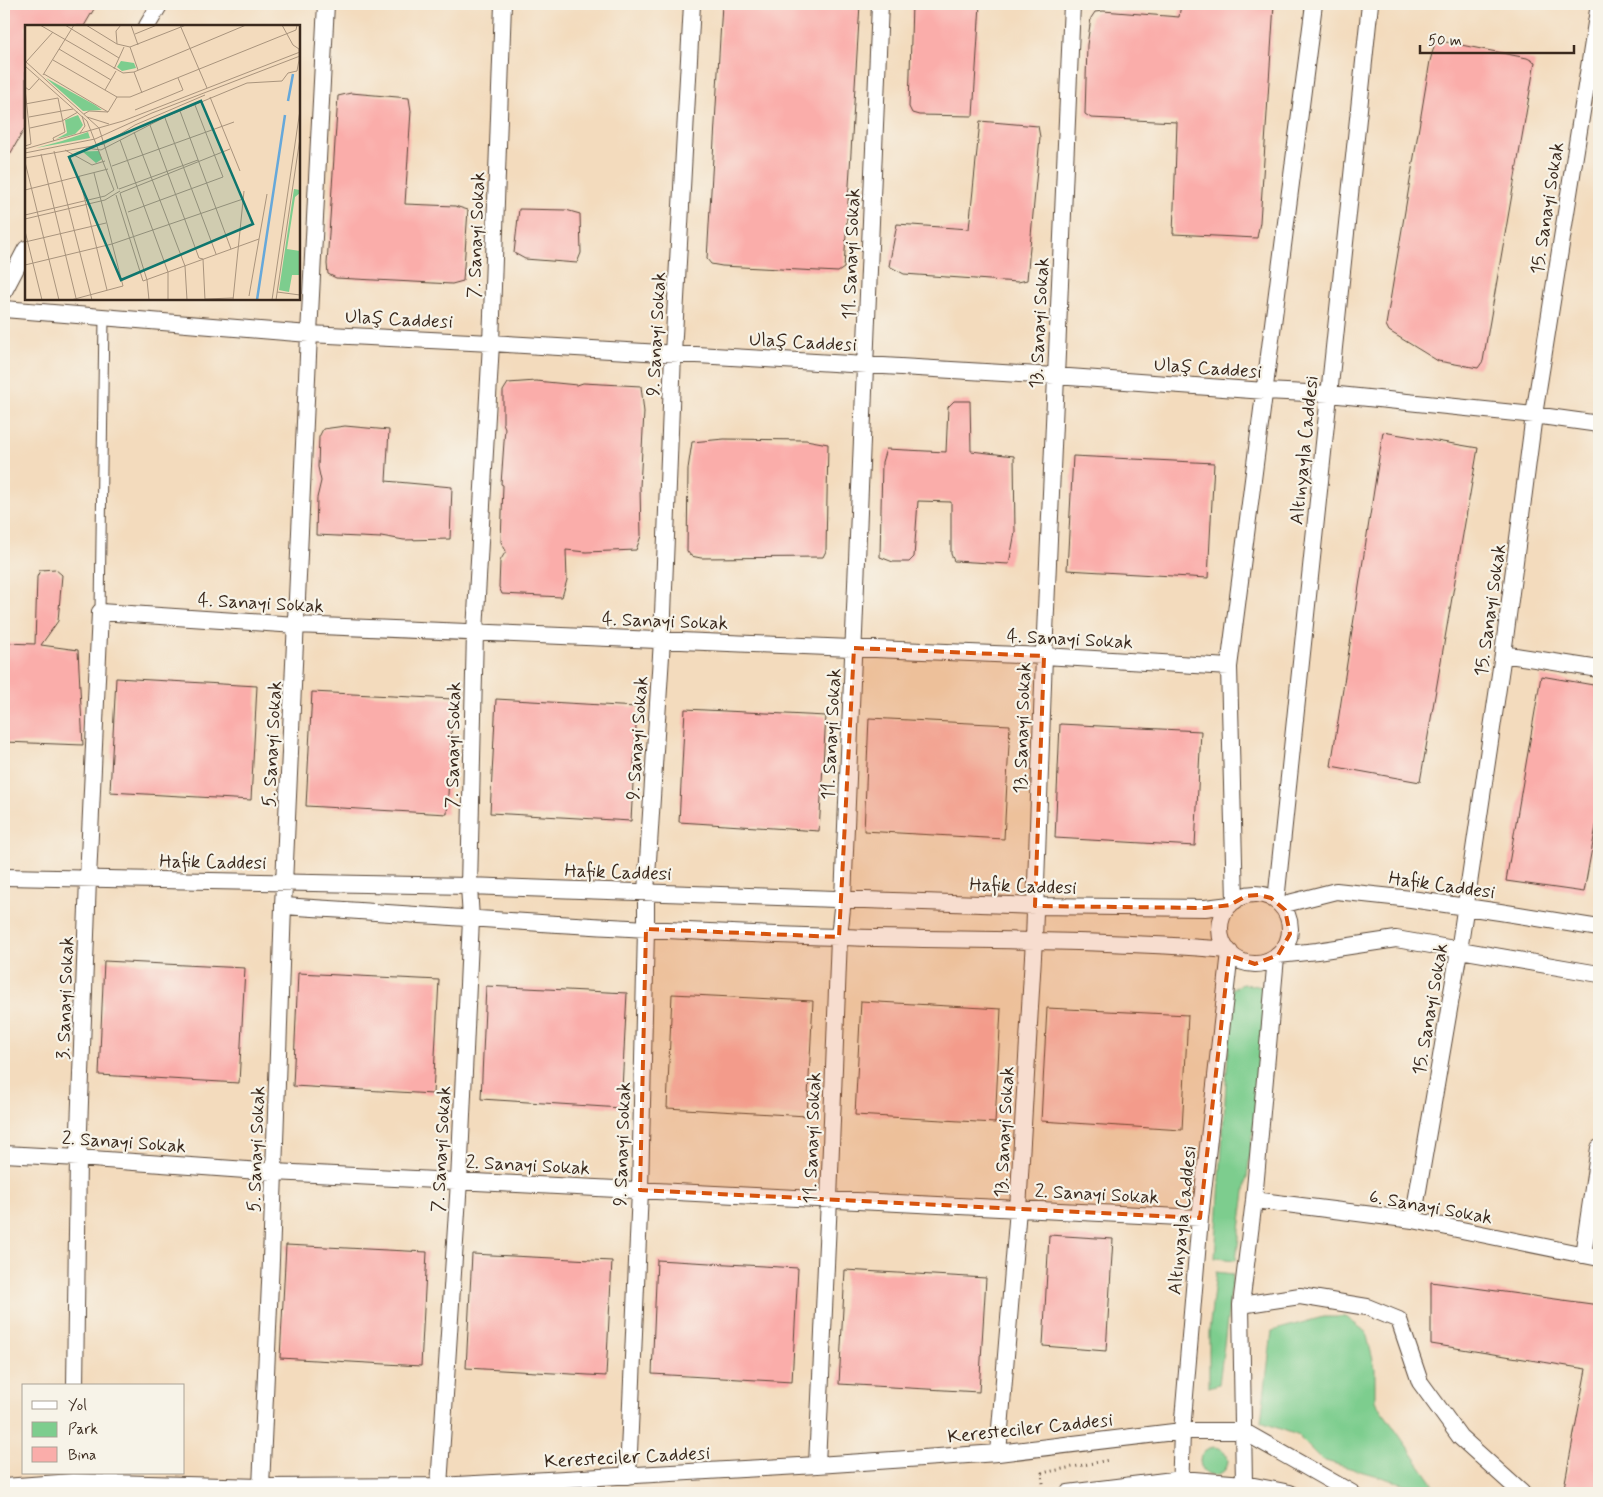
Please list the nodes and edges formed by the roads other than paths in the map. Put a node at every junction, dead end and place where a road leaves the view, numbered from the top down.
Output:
1 (160, 4) edge
2 (326, 4) edge
3 (503, 4) edge
4 (692, 4) edge
5 (880, 4) edge
6 (1072, 4) edge
7 (1314, 4) edge
8 (1370, 4) edge
9 (1599, 4) edge
10 (148, 25) edge
11 (25, 251) edge
12 (4, 291) edge
13 (4, 308) edge
14 (104, 317) junction
15 (309, 334) junction
16 (491, 343) junction
17 (673, 354) junction
18 (865, 365) junction
19 (1055, 376) junction
20 (1264, 391) junction
21 (1329, 394) junction
22 (1534, 415) junction
23 (1599, 424) edge
24 (100, 612) junction
25 (296, 625) junction
26 (474, 632) junction
27 (662, 640) junction
28 (854, 648) junction
29 (1503, 654) junction
30 (1044, 656) junction
31 (1229, 667) junction
32 (1599, 669) edge
33 (4, 877) edge
34 (88, 879) junction
35 (284, 883) junction
36 (469, 886) junction
37 (646, 892) junction
38 (843, 899) junction
39 (1233, 903) junction
40 (1278, 903) junction
41 (283, 906) junction
42 (1035, 906) junction
43 (1466, 907) junction
44 (471, 919) junction
45 (1599, 928) edge
46 (646, 929) junction
47 (839, 937) junction
48 (1034, 940) junction
49 (1229, 951) junction
50 (1459, 951) junction
51 (1277, 956) junction
52 (1599, 974) edge
53 (1599, 1148) edge
54 (4, 1154) edge
55 (78, 1158) junction
56 (274, 1172) junction
57 (459, 1181) junction
58 (640, 1190) junction
59 (829, 1199) junction
60 (1254, 1200) junction
61 (1018, 1209) junction
62 (1200, 1218) junction
63 (1413, 1220) junction
64 (1591, 1256) edge
65 (1242, 1305) junction
66 (75, 1384) edge
67 (1182, 1431) junction
68 (1244, 1431) junction
69 (998, 1453) junction
70 (817, 1465) junction
71 (628, 1476) junction
72 (73, 1478) edge
73 (439, 1486) junction
74 (1180, 1486) edge
75 (4, 1487) edge
76 (260, 1487) junction
77 (1245, 1488) edge
78 (1068, 1493) edge
79 (1290, 1493) edge
80 (1352, 1493) edge
81 (1522, 1493) edge

1 - 10 street
2 - 15 street, 5. Sanayi Sokak
3 - 16 street, 7. Sanayi Sokak
4 - 17 street, 9. Sanayi Sokak
5 - 18 street, 11. Sanayi Sokak
6 - 19 street, 13. Sanayi Sokak
7 - 20 street
8 - 21 street, Altınyayla Caddesi
9 - 22 street, 15. Sanayi Sokak
11 - 12 street
13 - 14 street, Ulaş Caddesi
14 - 15 street, Ulaş Caddesi
14 - 24 lane
15 - 16 street, Ulaş Caddesi
15 - 25 street, 5. Sanayi Sokak
16 - 17 street, Ulaş Caddesi
16 - 26 street, 7. Sanayi Sokak
17 - 18 street, Ulaş Caddesi
17 - 27 street, 9. Sanayi Sokak
18 - 19 street, Ulaş Caddesi
18 - 28 street, 11. Sanayi Sokak
19 - 20 street, Ulaş Caddesi
19 - 30 street, 13. Sanayi Sokak
20 - 21 street, Ulaş Caddesi
20 - 31 street
21 - 22 street, Ulaş Caddesi
21 - 40 street, Altınyayla Caddesi
22 - 23 street, Ulaş Caddesi
22 - 29 street, 15. Sanayi Sokak
24 - 25 street, 4. Sanayi Sokak
24 - 34 street, 3. Sanayi Sokak
25 - 26 street, 4. Sanayi Sokak
25 - 35 street, 5. Sanayi Sokak
26 - 27 street, 4. Sanayi Sokak
26 - 36 street, 7. Sanayi Sokak
27 - 28 street, 4. Sanayi Sokak
27 - 37 street, 9. Sanayi Sokak
28 - 30 street, 4. Sanayi Sokak
28 - 38 street, 11. Sanayi Sokak
29 - 32 street
29 - 43 street, 15. Sanayi Sokak
30 - 31 street, 4. Sanayi Sokak
30 - 42 street, 13. Sanayi Sokak
31 - 39 street
33 - 34 street, Hafik Caddesi
34 - 35 street, Hafik Caddesi
34 - 55 street, 3. Sanayi Sokak
35 - 36 street, Hafik Caddesi
35 - 41 street, 5. Sanayi Sokak
36 - 37 street, Hafik Caddesi
36 - 44 street, 7. Sanayi Sokak
37 - 38 street, Hafik Caddesi
37 - 46 street, 9. Sanayi Sokak
38 - 42 street, Hafik Caddesi
38 - 47 street, 11. Sanayi Sokak
39 - 40 street
39 - 42 street, Hafik Caddesi
39 - 49 street
40 - 43 street, Hafik Caddesi
40 - 51 street
41 - 44 street
41 - 56 street, 5. Sanayi Sokak
42 - 48 street, 13. Sanayi Sokak
43 - 45 street, Hafik Caddesi
43 - 50 street, 15. Sanayi Sokak
44 - 46 street
44 - 57 street, 7. Sanayi Sokak
46 - 47 street
46 - 58 street, 9. Sanayi Sokak
47 - 48 street
47 - 59 street, 11. Sanayi Sokak
48 - 49 street
48 - 61 street, 13. Sanayi Sokak
49 - 51 street
49 - 62 street, Altınyayla Caddesi
50 - 51 street
50 - 52 street
50 - 63 street, 15. Sanayi Sokak
51 - 60 street
53 - 64 street
54 - 55 street, 2. Sanayi Sokak
55 - 56 street, 2. Sanayi Sokak
55 - 66 street, 3. Sanayi Sokak
56 - 57 street, 2. Sanayi Sokak
56 - 76 street, 5. Sanayi Sokak
57 - 58 street, 2. Sanayi Sokak
57 - 73 street, 7. Sanayi Sokak
58 - 59 street, 2. Sanayi Sokak
58 - 71 street, 9. Sanayi Sokak
59 - 61 street, 2. Sanayi Sokak
59 - 70 street, 11. Sanayi Sokak
60 - 63 street, 6. Sanayi Sokak
60 - 65 street
61 - 62 street, 2. Sanayi Sokak
61 - 69 street, 13. Sanayi Sokak
62 - 67 street, Altınyayla Caddesi
63 - 64 street, 6. Sanayi Sokak
65 - 68 street
65 - 81 street
67 - 68 street, Keresteciler Caddesi
67 - 69 street, Keresteciler Caddesi
67 - 74 street, Altınyayla Caddesi
68 - 77 street
68 - 80 street
69 - 70 street, Keresteciler Caddesi
70 - 71 street, Keresteciler Caddesi
71 - 73 street, Keresteciler Caddesi
72 - 75 street, Keresteciler Caddesi
72 - 76 street, Keresteciler Caddesi
73 - 76 street, Keresteciler Caddesi
74 - 77 street
74 - 78 street
77 - 79 street

